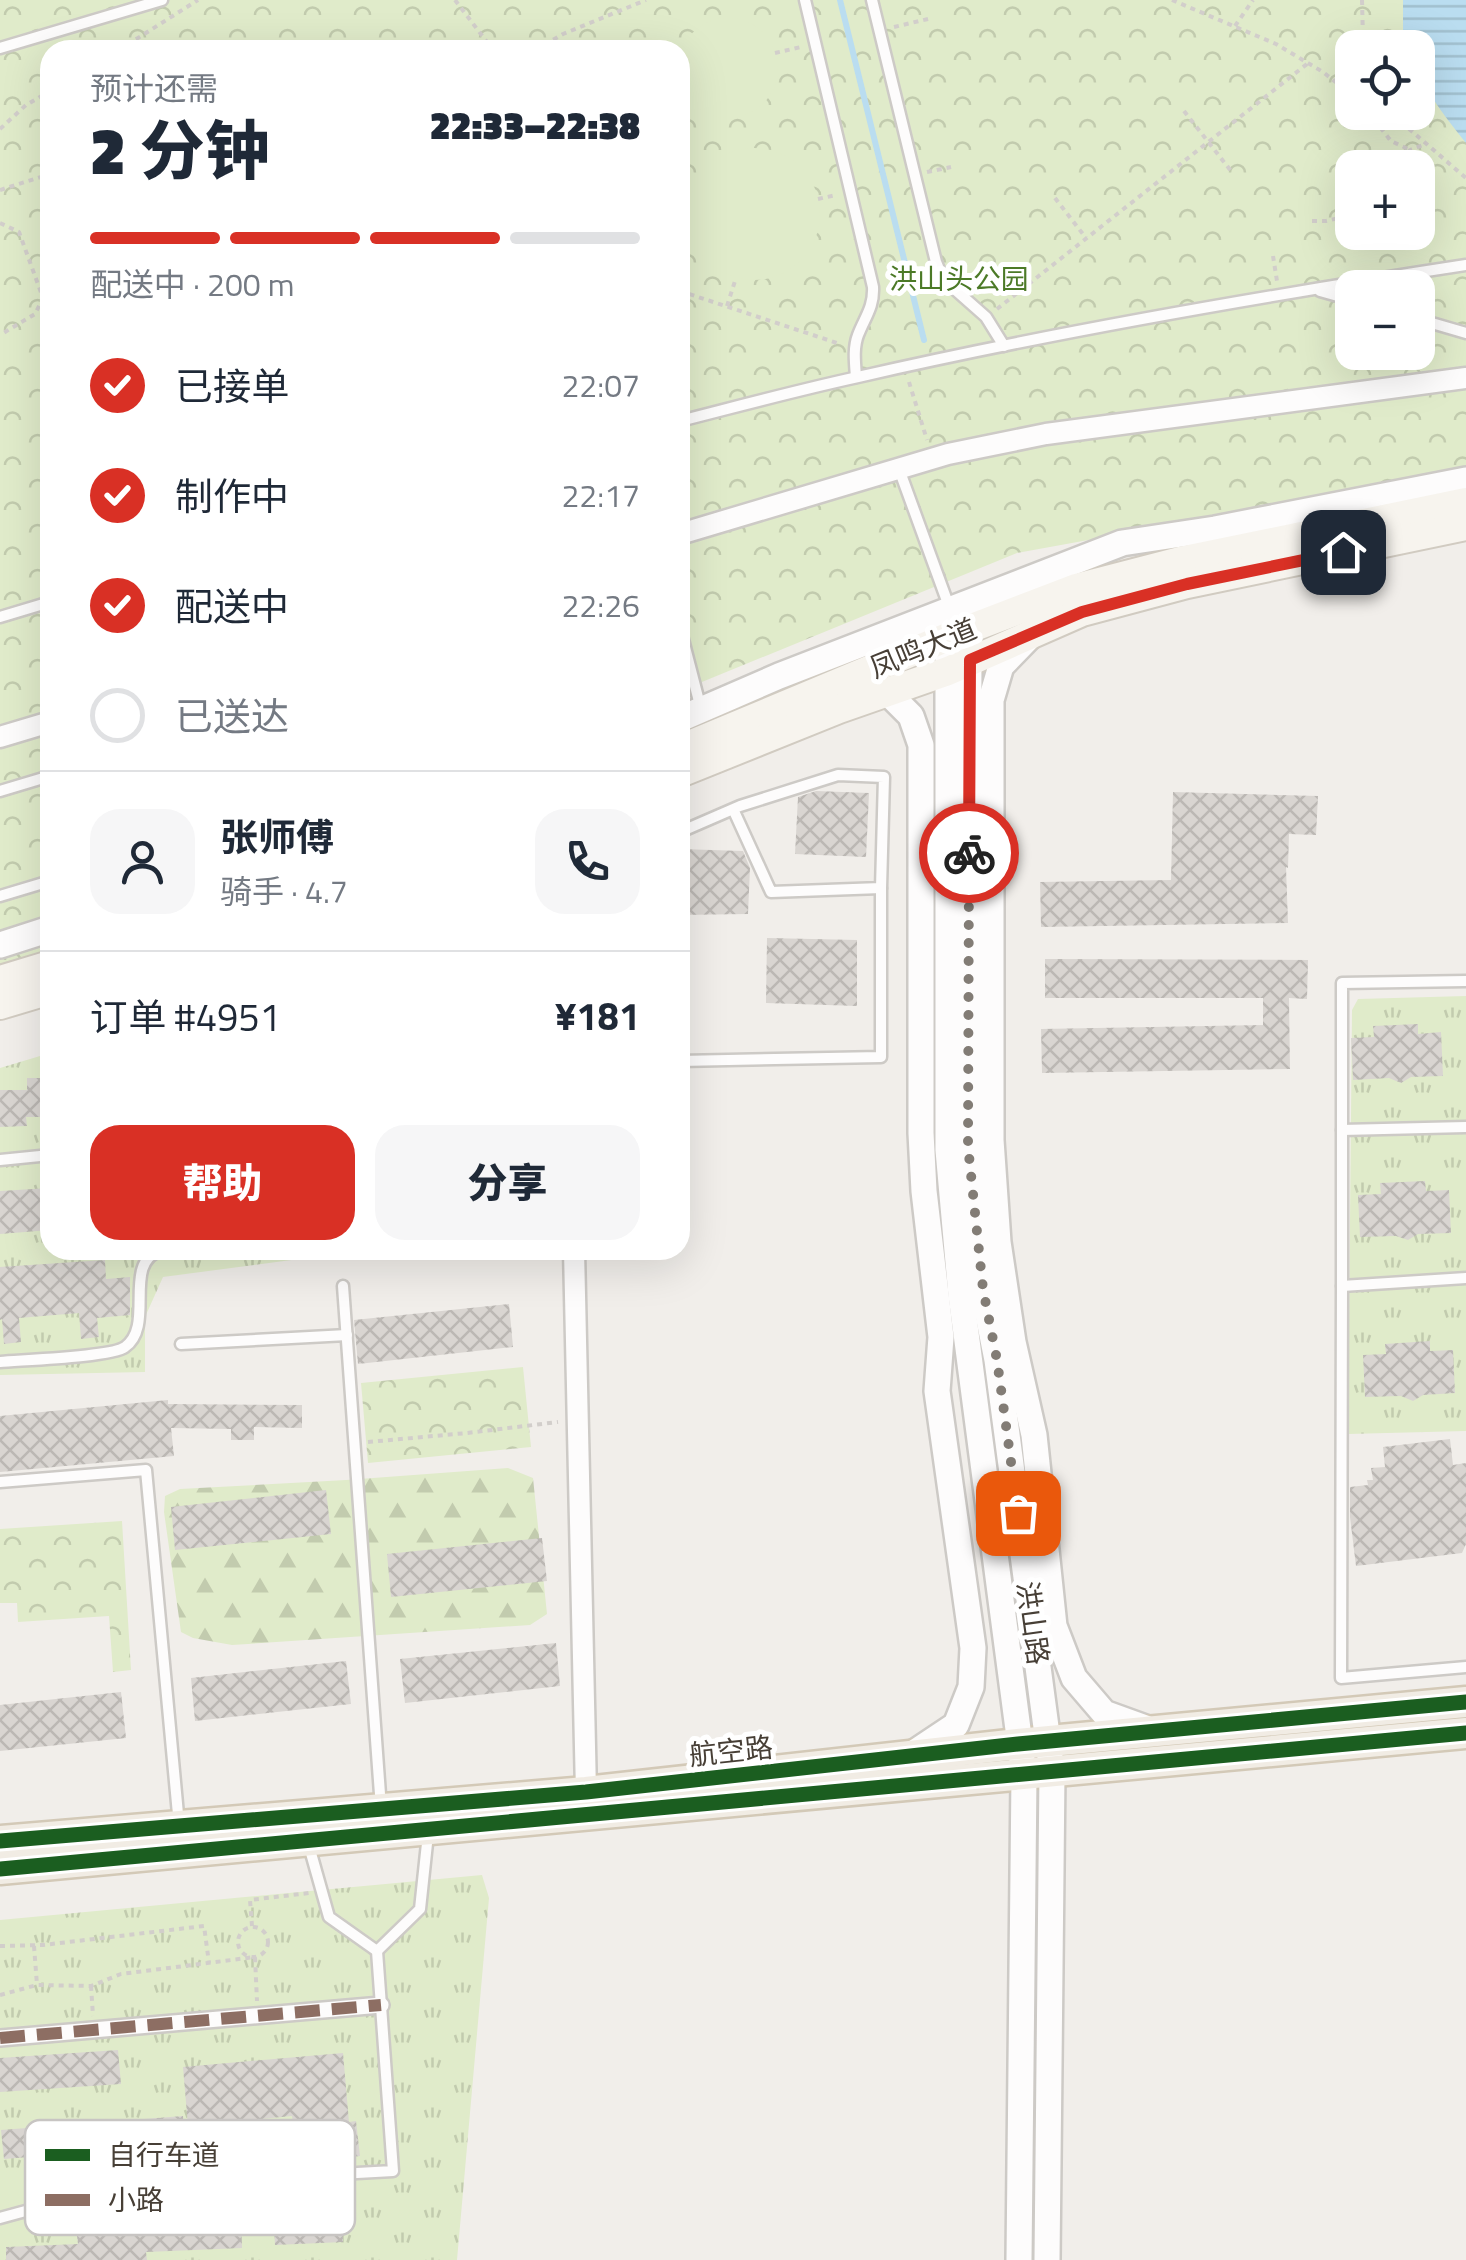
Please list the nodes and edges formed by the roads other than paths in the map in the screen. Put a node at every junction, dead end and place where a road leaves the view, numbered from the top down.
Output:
1 (162, 0) edge
2 (805, 0) edge
3 (872, 0) edge
4 (0, 48) edge
5 (1466, 266) edge
6 (1314, 289) junction
7 (1335, 295) edge
8 (1435, 324) edge
9 (1466, 333) edge
10 (1004, 346) junction
11 (856, 377) junction
12 (1466, 378) edge
13 (690, 418) edge
14 (899, 469) junction
15 (1466, 480) edge
16 (1466, 502) edge
17 (1466, 526) edge
18 (690, 531) edge
19 (40, 605) edge
20 (0, 617) edge
21 (956, 625) junction
22 (1033, 633) junction
23 (958, 665) junction
24 (887, 692) junction
25 (690, 714) edge
26 (40, 725) edge
27 (0, 737) edge
28 (690, 744) edge
29 (690, 768) edge
30 (40, 779) edge
31 (0, 791) edge
32 (733, 809) junction
33 (690, 828) edge
34 (40, 885) edge
35 (882, 888) junction
36 (0, 896) edge
37 (40, 932) edge
38 (0, 945) edge
39 (40, 968) edge
40 (0, 980) edge
41 (1466, 981) edge
42 (40, 993) edge
43 (0, 1005) edge
44 (690, 1062) edge
45 (1466, 1127) edge
46 (1342, 1130) junction
47 (40, 1156) edge
48 (0, 1160) edge
49 (147, 1260) edge
50 (574, 1260) edge
51 (1466, 1278) edge
52 (344, 1286) dead end
53 (1342, 1286) junction
54 (347, 1335) junction
55 (182, 1344) dead end
56 (0, 1362) edge
57 (0, 1482) edge
58 (1466, 1667) edge
59 (1466, 1702) edge
60 (1156, 1732) junction
61 (1466, 1732) edge
62 (910, 1756) junction
63 (1036, 1758) junction
64 (586, 1792) junction
65 (381, 1809) junction
66 (180, 1826) junction
67 (428, 1830) junction
68 (307, 1840) junction
69 (0, 1841) edge
70 (0, 1870) edge
71 (377, 1951) junction
72 (381, 2005) junction
73 (0, 2038) edge
74 (355, 2173) edge
75 (25, 2211) edge
76 (0, 2218) edge
77 (1018, 2260) edge
78 (1047, 2260) edge

1 - 4 lane
2 - 11 lane
3 - 10 lane
5 - 6 lane
6 - 7 lane
6 - 10 lane
8 - 9 lane
10 - 11 lane
11 - 13 lane
12 - 14 street
14 - 18 street
14 - 21 lane
15 - 21 street
16 - 21 main road, 凤鸣大道
17 - 22 main road, 凤鸣大道
19 - 20 lane
21 - 23 street, 洪山路
21 - 25 street
21 - 28 main road, 凤鸣大道
22 - 23 main road, 凤鸣大道
22 - 60 street
23 - 24 main road, 凤鸣大道
23 - 63 street, 洪山路
24 - 29 main road, 凤鸣大道
24 - 62 street
26 - 27 street
30 - 31 lane
32 - 33 lane
32 - 35 lane
32 - 35 lane
34 - 36 lane
35 - 44 lane
37 - 38 street
39 - 40 main road
41 - 46 lane
42 - 43 main road
45 - 46 lane
46 - 53 lane
47 - 48 lane
49 - 56 lane
50 - 64 street
51 - 53 lane
52 - 54 lane
53 - 58 lane
54 - 55 lane
54 - 65 lane
57 - 66 lane
59 - 60 main road, 航空路
60 - 63 main road, 航空路
61 - 63 main road, 航空路
62 - 63 main road, 航空路
62 - 64 main road, 航空路
63 - 67 main road, 航空路
63 - 77 street, 洪山路
63 - 78 street, 洪山路
64 - 65 main road, 航空路
65 - 66 main road, 航空路
66 - 69 main road, 航空路
67 - 68 main road, 航空路
67 - 71 lane
68 - 70 main road, 航空路
68 - 71 lane
71 - 72 lane
72 - 73 street
72 - 74 lane
75 - 76 lane

